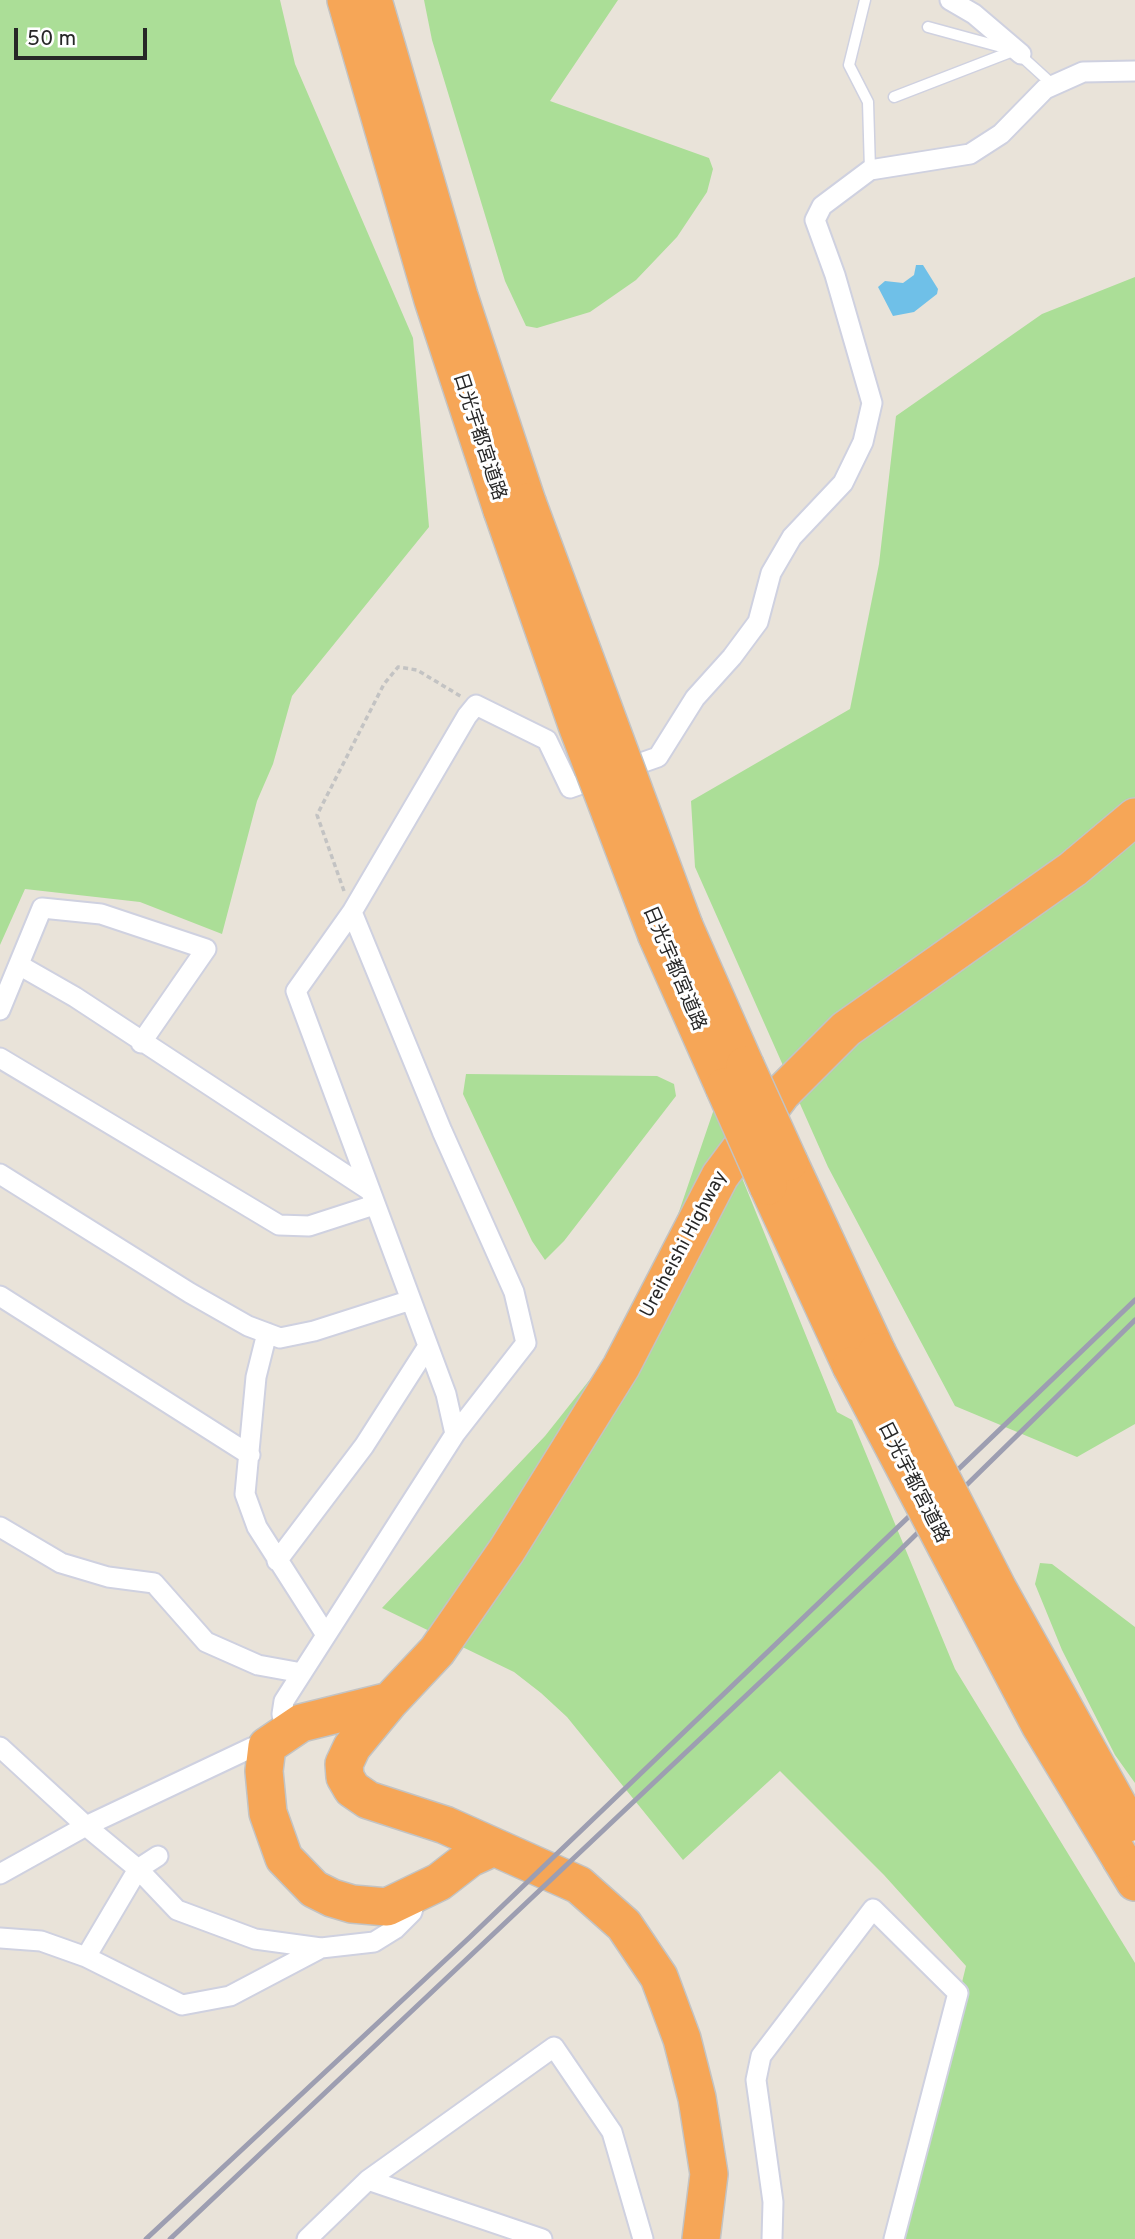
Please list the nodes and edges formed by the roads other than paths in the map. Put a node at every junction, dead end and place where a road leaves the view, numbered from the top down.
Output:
1 (346, 0) edge
2 (373, 0) edge
3 (865, 0) edge
4 (950, 0) edge
5 (928, 27) dead end
6 (1017, 53) junction
7 (1135, 71) edge
8 (1053, 85) junction
9 (894, 97) dead end
10 (870, 170) junction
11 (514, 506) junction
12 (1135, 817) edge
13 (352, 912) junction
14 (19, 965) junction
15 (0, 1010) edge
16 (141, 1043) junction
17 (0, 1058) edge
18 (0, 1174) edge
19 (372, 1198) junction
20 (0, 1296) edge
21 (411, 1300) junction
22 (267, 1333) junction
23 (428, 1346) junction
24 (455, 1434) junction
25 (250, 1455) junction
26 (0, 1527) edge
27 (277, 1561) junction
28 (326, 1635) junction
29 (302, 1673) junction
30 (390, 1701) junction
31 (276, 1738) junction
32 (0, 1747) edge
33 (86, 1826) junction
34 (494, 1847) junction
35 (158, 1856) dead end
36 (1130, 1859) edge
37 (138, 1869) junction
38 (0, 1874) edge
39 (418, 1893) junction
40 (0, 1938) edge
41 (320, 1948) junction
42 (86, 1957) junction
43 (368, 2180) junction
44 (307, 2239) edge
45 (541, 2239) edge
46 (643, 2239) edge
47 (701, 2239) edge
48 (772, 2239) edge
49 (894, 2239) edge

1 - 11 highway, 日光宇都宮道路
2 - 11 highway, 日光宇都宮道路
3 - 10 lane
4 - 6 street
5 - 6 lane
6 - 8 lane
6 - 9 lane
7 - 8 street
8 - 10 street
10 - 13 street
11 - 36 highway, 日光宇都宮道路, bridge
12 - 30 highway, Ureiheishi Highway
13 - 19 street
13 - 24 street
14 - 15 street
14 - 16 street
14 - 16 street
16 - 19 street
17 - 19 street
18 - 22 street
19 - 21 street
20 - 25 street
21 - 22 street
21 - 23 street
22 - 25 street
23 - 24 street
23 - 27 street
24 - 28 street
25 - 27 street
26 - 29 street
27 - 28 street
28 - 29 street
29 - 31 street
30 - 31 highway
30 - 34 highway, Ureiheishi Highway
31 - 33 street
31 - 39 highway
32 - 33 street
33 - 37 street
33 - 38 street
34 - 39 highway
34 - 47 highway, Ureiheishi Highway
35 - 37 street
37 - 41 street
37 - 42 street
39 - 41 street
40 - 42 street
41 - 42 street
43 - 44 street
43 - 45 street
43 - 46 street
48 - 49 street

